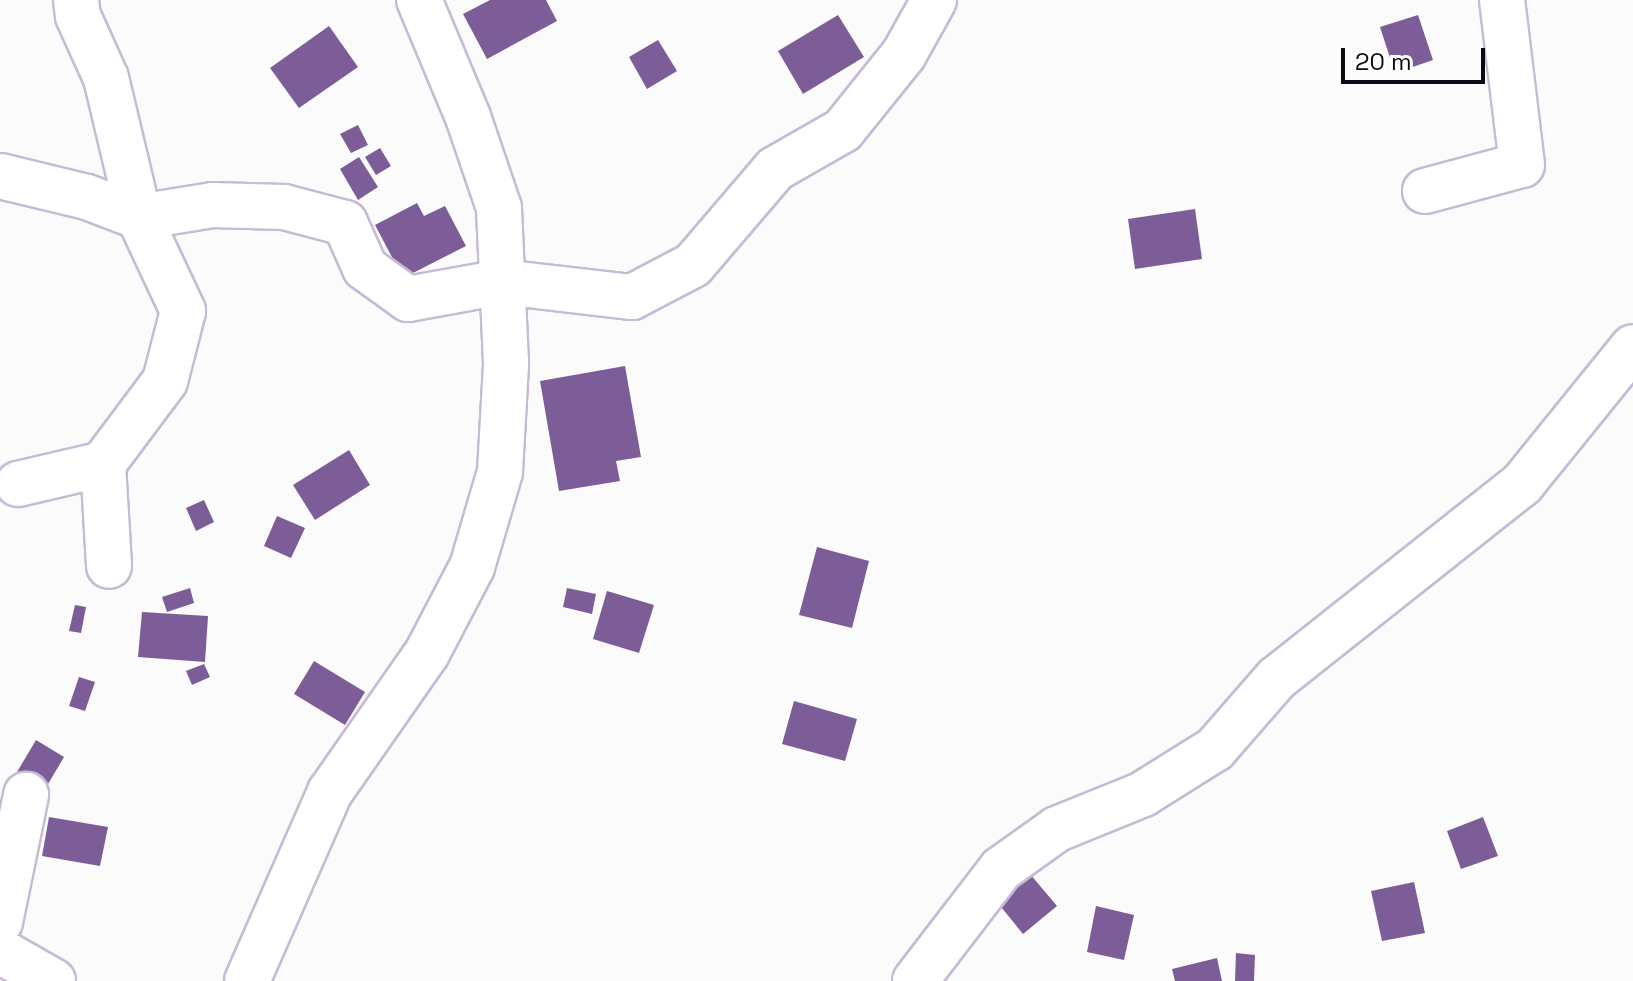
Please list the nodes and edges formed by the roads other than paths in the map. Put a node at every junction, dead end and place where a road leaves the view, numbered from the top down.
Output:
1 (76, 0) edge
2 (419, 0) edge
3 (934, 0) edge
4 (1502, 0) edge
5 (0, 176) edge
6 (1425, 191) dead end
7 (139, 217) junction
8 (502, 282) junction
9 (1633, 347) edge
10 (103, 464) junction
11 (18, 484) dead end
12 (109, 566) dead end
13 (26, 795) dead end
14 (0, 922) edge
15 (0, 951) edge
16 (53, 981) edge
17 (247, 981) edge
18 (915, 981) edge

1 - 7 street
2 - 8 street
3 - 8 street
4 - 6 street
5 - 7 street
7 - 8 street
7 - 10 street
8 - 17 street
9 - 18 street
10 - 11 street
10 - 12 street
13 - 14 street
15 - 16 street

